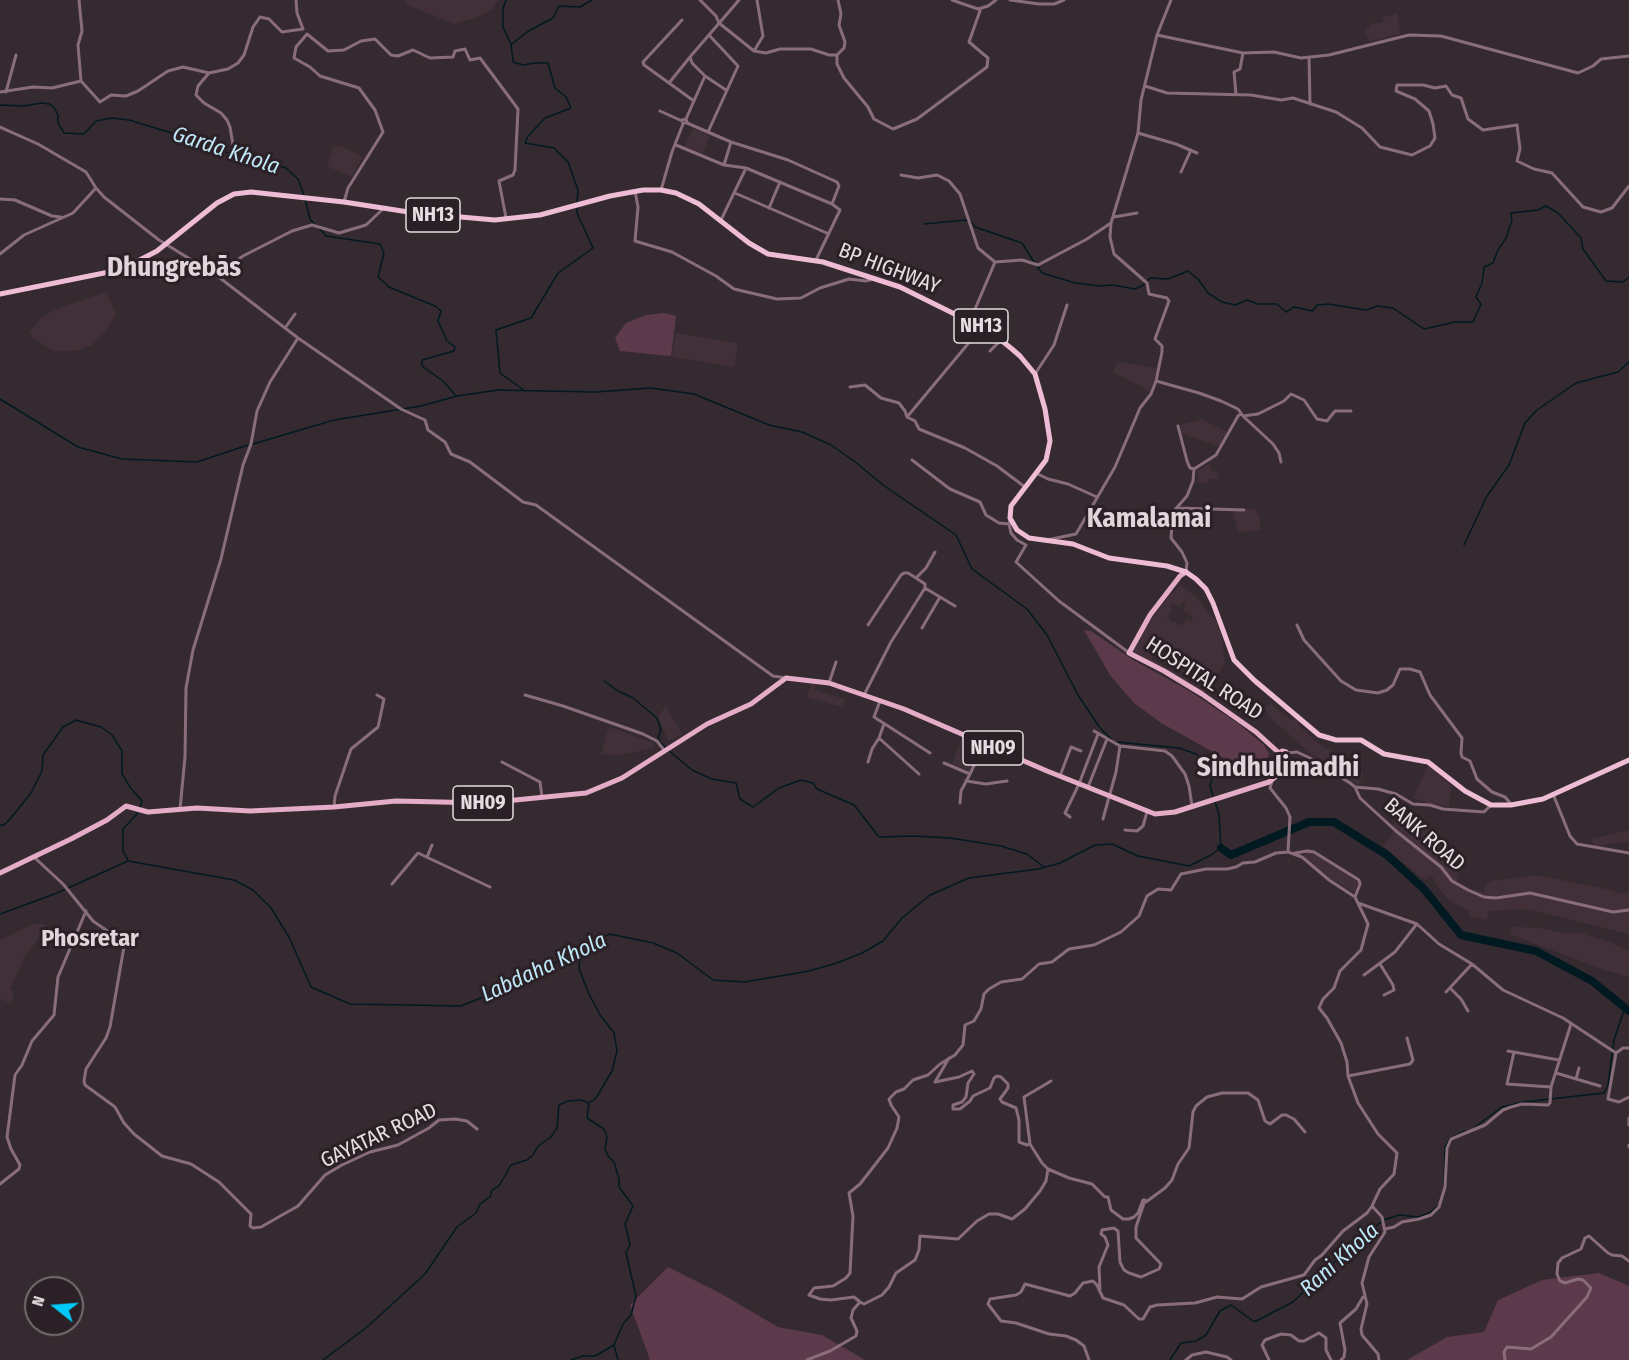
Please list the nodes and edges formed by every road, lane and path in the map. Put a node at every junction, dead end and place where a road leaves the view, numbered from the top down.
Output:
1 (79, 0) edge
2 (296, 0) edge
3 (700, 0) edge
4 (739, 0) edge
5 (757, 0) edge
6 (838, 0) edge
7 (952, 0) edge
8 (996, 0) edge
9 (1010, 0) edge
10 (1064, 0) edge
11 (1171, 0) edge
12 (981, 8) junction
13 (682, 20) dead end
14 (719, 23) junction
15 (303, 29) junction
16 (307, 34) junction
17 (708, 35) junction
18 (1156, 35) junction
19 (754, 51) junction
20 (1243, 53) junction
21 (16, 55) dead end
22 (837, 55) junction
23 (1629, 56) edge
24 (690, 57) junction
25 (1309, 57) junction
26 (209, 73) junction
27 (705, 76) junction
28 (81, 81) junction
29 (669, 84) junction
30 (1145, 86) junction
31 (726, 91) junction
32 (0, 92) edge
33 (6, 92) junction
34 (1236, 94) junction
35 (694, 101) junction
36 (1310, 104) junction
37 (660, 111) dead end
38 (685, 122) junction
39 (0, 127) edge
40 (708, 132) junction
41 (1138, 133) junction
42 (731, 142) junction
43 (676, 145) junction
44 (233, 146) dead end
45 (1191, 150) junction
46 (1197, 153) dead end
47 (724, 165) junction
48 (746, 168) junction
49 (1181, 172) dead end
50 (901, 175) dead end
51 (780, 182) junction
52 (1629, 186) edge
53 (96, 188) junction
54 (661, 190) junction
55 (635, 191) junction
56 (735, 193) junction
57 (0, 199) edge
58 (344, 202) junction
59 (832, 204) junction
60 (384, 208) junction
61 (769, 208) junction
62 (1137, 213) dead end
63 (1114, 217) junction
64 (63, 218) junction
65 (506, 219) junction
66 (720, 221) junction
67 (1111, 223) junction
68 (829, 234) junction
69 (166, 244) junction
70 (0, 254) edge
71 (816, 261) junction
72 (995, 262) junction
73 (216, 275) junction
74 (878, 278) junction
75 (0, 294) edge
76 (1067, 305) dead end
77 (295, 314) dead end
78 (970, 321) junction
79 (982, 327) junction
80 (285, 328) junction
81 (298, 338) junction
82 (1001, 340) junction
83 (990, 351) dead end
84 (1035, 374) junction
85 (1156, 381) junction
86 (849, 387) dead end
87 (1351, 411) dead end
88 (1242, 415) junction
89 (907, 417) junction
90 (1178, 426) dead end
91 (912, 460) dead end
92 (1281, 462) dead end
93 (1194, 469) junction
94 (1036, 473) junction
95 (1025, 487) junction
96 (1097, 497) junction
97 (1177, 508) junction
98 (1244, 510) dead end
99 (1009, 521) junction
100 (1047, 540) junction
101 (935, 552) dead end
102 (1186, 572) junction
103 (916, 578) junction
104 (925, 588) junction
105 (940, 597) junction
106 (955, 606) dead end
107 (868, 625) dead end
108 (1297, 625) dead end
109 (922, 628) dead end
110 (1130, 653) junction
111 (836, 662) dead end
112 (786, 678) junction
113 (829, 683) junction
114 (377, 695) dead end
115 (525, 695) dead end
116 (864, 695) junction
117 (880, 700) junction
118 (884, 724) junction
119 (879, 738) junction
120 (1107, 739) junction
121 (984, 744) junction
122 (1120, 746) junction
123 (1093, 749) junction
124 (664, 751) junction
125 (1082, 751) dead end
126 (1101, 752) junction
127 (930, 753) dead end
128 (1279, 753) junction
129 (1287, 753) junction
130 (1282, 760) junction
131 (1629, 760) edge
132 (502, 762) dead end
133 (868, 762) dead end
134 (944, 763) dead end
135 (919, 774) dead end
136 (970, 774) junction
137 (1060, 776) junction
138 (966, 780) junction
139 (1007, 781) dead end
140 (1272, 781) junction
141 (1079, 784) junction
142 (1088, 787) junction
143 (1355, 787) junction
144 (1553, 794) junction
145 (1110, 796) junction
146 (542, 798) junction
147 (960, 803) dead end
148 (1491, 805) junction
149 (1511, 805) junction
150 (333, 807) junction
151 (1191, 807) junction
152 (180, 809) junction
153 (1147, 811) junction
154 (1070, 817) dead end
155 (1103, 819) dead end
156 (1125, 830) dead end
157 (432, 845) dead end
158 (1288, 849) junction
159 (1629, 853) edge
160 (1293, 854) junction
161 (427, 857) junction
162 (35, 858) junction
163 (0, 873) edge
164 (392, 884) dead end
165 (490, 887) dead end
166 (1355, 897) junction
167 (1358, 902) junction
168 (1629, 910) edge
169 (86, 911) junction
170 (1417, 924) junction
171 (1380, 964) junction
172 (1472, 964) junction
173 (1364, 975) dead end
174 (1451, 988) junction
175 (1446, 992) dead end
176 (1384, 995) dead end
177 (1468, 1011) dead end
178 (1571, 1024) junction
179 (1407, 1038) dead end
180 (1629, 1048) edge
181 (1508, 1051) dead end
182 (1514, 1052) junction
183 (1615, 1052) junction
184 (949, 1058) junction
185 (1559, 1060) junction
186 (1579, 1068) dead end
187 (1556, 1073) junction
188 (1348, 1076) junction
189 (1576, 1079) junction
190 (1050, 1081) dead end
191 (1600, 1086) dead end
192 (1551, 1088) junction
193 (1629, 1097) edge
194 (1629, 1118) edge
195 (1629, 1125) edge
196 (477, 1129) dead end
197 (1305, 1132) dead end
198 (1030, 1144) junction
199 (1048, 1168) junction
200 (0, 1184) edge
201 (1146, 1202) junction
202 (1372, 1206) junction
203 (1385, 1229) junction
204 (1629, 1261) edge
205 (1100, 1291) junction
206 (1364, 1295) junction
207 (860, 1302) junction
208 (807, 1360) edge
209 (1089, 1360) edge
210 (1186, 1360) edge
211 (1231, 1360) edge
212 (1269, 1360) edge
213 (1331, 1360) edge
214 (1341, 1360) edge
215 (1379, 1360) edge
216 (1505, 1360) edge

1 - 28 street
2 - 15 street
3 - 14 street
4 - 14 street
5 - 19 street
6 - 22 street
7 - 12 street
8 - 12 street
9 - 10 street
11 - 18 street
12 - 22 street
13 - 29 street
14 - 17 street
14 - 19 street
15 - 16 street
15 - 26 street
16 - 58 street
16 - 65 street
17 - 24 street
17 - 31 street
18 - 20 street
18 - 30 street
19 - 22 street
20 - 25 street
20 - 34 street
21 - 33 street
23 - 25 street
24 - 27 street
24 - 29 street
25 - 36 street
26 - 28 street
26 - 44 street
27 - 31 street
27 - 35 street
28 - 33 street
29 - 35 street
30 - 34 street
30 - 41 street
31 - 40 street
32 - 33 street
34 - 36 street
35 - 38 street
36 - 52 street
37 - 38 street
38 - 40 street
38 - 43 street
39 - 53 street
40 - 42 street
41 - 45 street
41 - 63 street
42 - 47 street
42 - 59 street
43 - 47 street
43 - 54 street
45 - 46 street
45 - 49 street
47 - 48 street
48 - 51 street
48 - 56 street
50 - 72 street
51 - 59 street
51 - 61 street
53 - 64 street
53 - 69 street
54 - 55 highway, BP HIGHWAY / NH13
54 - 66 highway, BP HIGHWAY / NH13
55 - 65 highway, BP HIGHWAY / NH13
55 - 74 street
56 - 61 street
56 - 66 street
57 - 64 street
58 - 60 highway, BP HIGHWAY / NH13
58 - 69 highway, BP HIGHWAY / NH13
59 - 68 street
60 - 65 highway, BP HIGHWAY / NH13
60 - 73 street
61 - 68 street
62 - 63 street
63 - 67 street
64 - 70 street
66 - 71 highway, BP HIGHWAY / NH13
67 - 72 street
67 - 85 street
68 - 71 street
69 - 73 street
69 - 75 highway, BP HIGHWAY / NH13
71 - 74 highway, BP HIGHWAY / NH13
72 - 78 street
73 - 80 street
74 - 78 highway, BP HIGHWAY / NH13
76 - 84 street
77 - 80 street
78 - 79 highway, BP HIGHWAY / NH13
79 - 82 highway, BP HIGHWAY / NH13
79 - 89 street
80 - 81 street
81 - 112 street
81 - 152 street
82 - 83 street
82 - 84 highway, BP HIGHWAY / NH13
84 - 94 highway, BP HIGHWAY / NH13
85 - 88 street
85 - 96 street
86 - 89 street
87 - 88 street
88 - 92 street
88 - 93 street
89 - 95 street
90 - 93 street
91 - 99 street
93 - 97 street
94 - 95 highway, BP HIGHWAY / NH13
94 - 96 street
95 - 99 highway, BP HIGHWAY / NH13
96 - 100 street
97 - 98 street
97 - 102 street
99 - 100 highway
99 - 110 street
100 - 102 highway
101 - 103 street
102 - 110 main road, HOSPITAL ROAD
102 - 148 highway
103 - 104 street
103 - 107 street
104 - 105 street
104 - 116 street
105 - 106 street
105 - 109 street
108 - 149 street
110 - 128 main road, HOSPITAL ROAD
111 - 113 street
112 - 113 main road, NH09
112 - 124 main road, NH09
113 - 116 main road, NH09
114 - 150 street
115 - 124 street
116 - 117 main road, NH09
117 - 118 street
117 - 121 main road, NH09
118 - 119 street
118 - 127 street
119 - 133 street
119 - 135 street
120 - 122 street
120 - 123 street
120 - 126 street
121 - 136 street
121 - 137 main road, NH09
122 - 145 street
122 - 151 street
123 - 126 street
123 - 141 street
124 - 146 main road, NH09
125 - 137 street
126 - 142 street
128 - 129 main road
128 - 130 main road
129 - 130 main road
129 - 143 street, BANK ROAD
130 - 140 main road
131 - 144 highway
132 - 146 street
134 - 136 street
136 - 138 street
137 - 141 main road, NH09
138 - 139 street
138 - 147 street
140 - 151 main road, NH09
140 - 158 street
141 - 142 main road, NH09
141 - 154 street
142 - 145 main road, NH09
143 - 148 street
143 - 168 street, BANK ROAD
144 - 149 highway
144 - 159 street
145 - 153 main road, NH09
145 - 155 street
146 - 150 main road, NH09
148 - 149 highway
150 - 152 main road, NH09
151 - 153 main road, NH09
152 - 162 main road, NH09
153 - 156 street
157 - 161 street
158 - 160 street
158 - 184 street
160 - 166 street
160 - 166 street
161 - 164 street
161 - 165 street
162 - 163 main road, NH09
162 - 169 street
166 - 167 street
167 - 170 street
167 - 188 street
169 - 196 street, GAYATAR ROAD
169 - 200 street
170 - 171 street
170 - 172 street
171 - 173 street
171 - 176 street
172 - 174 street
172 - 178 street
174 - 175 street
174 - 177 street
178 - 183 street
178 - 185 street
179 - 188 street
180 - 183 street
181 - 182 street
182 - 185 street
182 - 192 street
183 - 193 street
184 - 198 street
184 - 207 street
185 - 187 street
186 - 189 street
187 - 189 street
187 - 192 street
188 - 202 street
189 - 191 street
190 - 198 street
192 - 203 street
194 - 195 street
197 - 201 street
198 - 199 street
199 - 201 street
199 - 207 street
201 - 205 street
202 - 203 street
202 - 205 street
203 - 206 street
204 - 216 street
205 - 209 street
206 - 214 street
206 - 215 street
207 - 208 street
210 - 211 street
212 - 213 street

